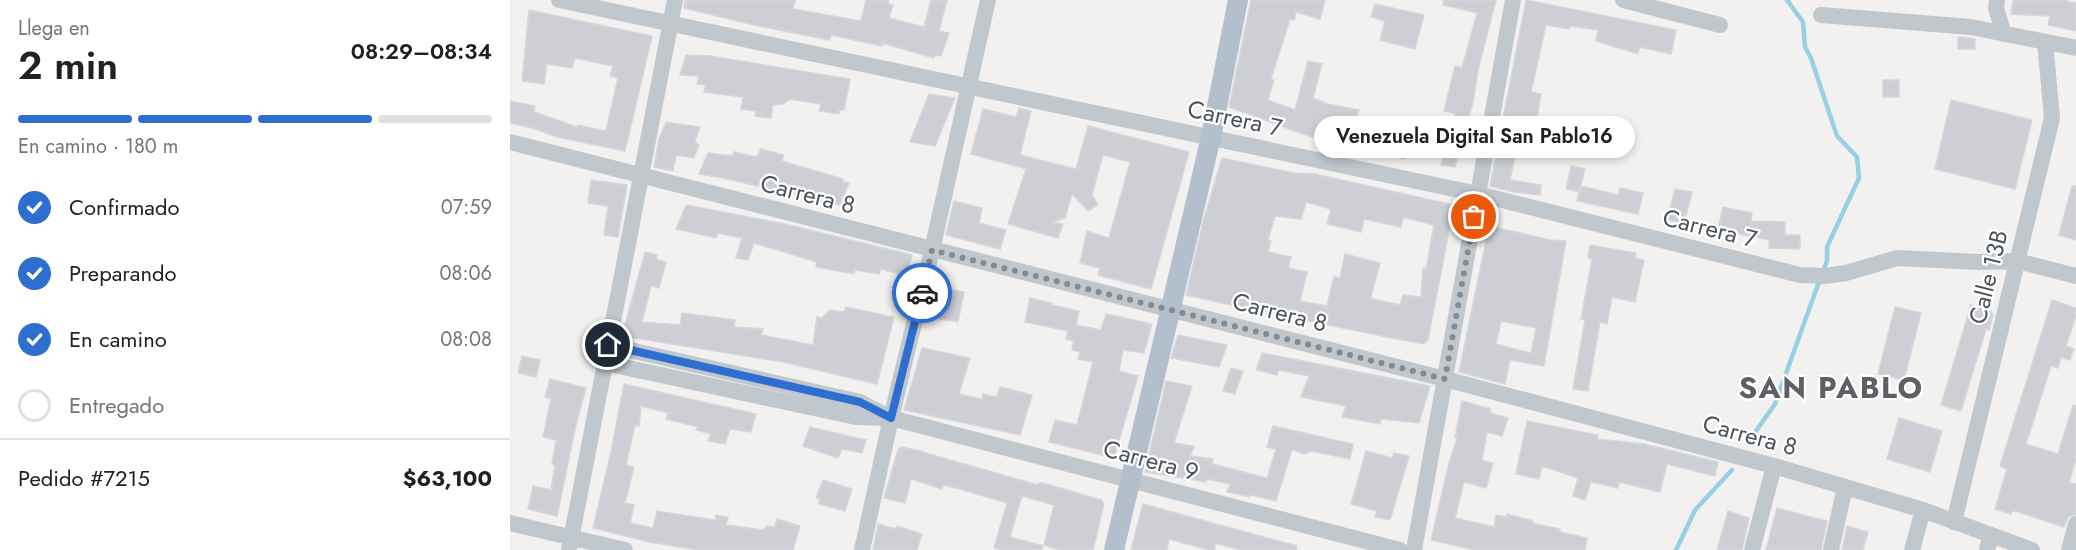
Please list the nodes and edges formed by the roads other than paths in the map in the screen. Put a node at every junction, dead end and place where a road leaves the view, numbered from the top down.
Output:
1 (559, 0) edge
2 (675, 0) edge
3 (988, 0) edge
4 (1238, 0) edge
5 (1513, 0) edge
6 (1623, 0) edge
7 (1997, 4) edge
8 (1821, 15) dead end
9 (670, 22) junction
10 (1720, 25) dead end
11 (1971, 27) junction
12 (2004, 34) junction
13 (2045, 42) junction
14 (2076, 48) edge
15 (969, 86) junction
16 (1211, 137) junction
17 (510, 142) edge
18 (641, 176) junction
19 (1478, 194) junction
20 (932, 250) junction
21 (2017, 261) junction
22 (2076, 276) edge
23 (1170, 309) junction
24 (608, 345) junction
25 (605, 363) junction
26 (1445, 379) junction
27 (891, 418) junction
28 (1774, 466) junction
29 (1131, 480) junction
30 (1845, 487) junction
31 (1923, 510) junction
32 (1954, 522) junction
33 (510, 523) edge
34 (2076, 524) edge
35 (1989, 543) edge
36 (570, 544) edge
37 (625, 550) edge
38 (862, 550) edge
39 (1114, 550) edge
40 (1400, 550) edge
41 (1414, 550) edge
42 (1752, 550) edge
43 (1831, 550) edge
44 (1912, 550) edge
45 (2032, 550) edge
46 (2069, 550) edge

1 - 9 street, Carrera 7
2 - 9 street
3 - 15 street
4 - 16 main road
5 - 19 street
6 - 10 street
7 - 11 street
7 - 12 street
8 - 11 street
9 - 15 street, Carrera 7
9 - 18 street
11 - 12 street
12 - 13 street
13 - 14 street
13 - 21 street, Calle 13B
15 - 16 street, Carrera 7
15 - 20 street
16 - 19 street, Carrera 7
16 - 23 main road
17 - 18 street, Carrera 8
18 - 20 street, Carrera 8
18 - 24 street
19 - 21 street, Carrera 7
19 - 26 street
20 - 23 street, Carrera 8
20 - 27 street
21 - 22 street, Carrera 7
21 - 32 street, Calle 13B
23 - 26 street, Carrera 8
23 - 29 main road
24 - 25 street
24 - 27 street, Carrera 9
25 - 27 street, Carrera 9
25 - 36 street
26 - 28 street, Carrera 8
26 - 41 street
27 - 29 street, Carrera 9
27 - 38 street
28 - 30 street, Carrera 8
28 - 42 street
29 - 39 main road
29 - 40 street, Carrera 9
30 - 31 street, Carrera 8
30 - 43 street
31 - 32 street, Carrera 8
31 - 44 street
32 - 35 street, Carrera 8
33 - 36 street
34 - 46 street
35 - 45 street, Carrera 8
36 - 37 street

